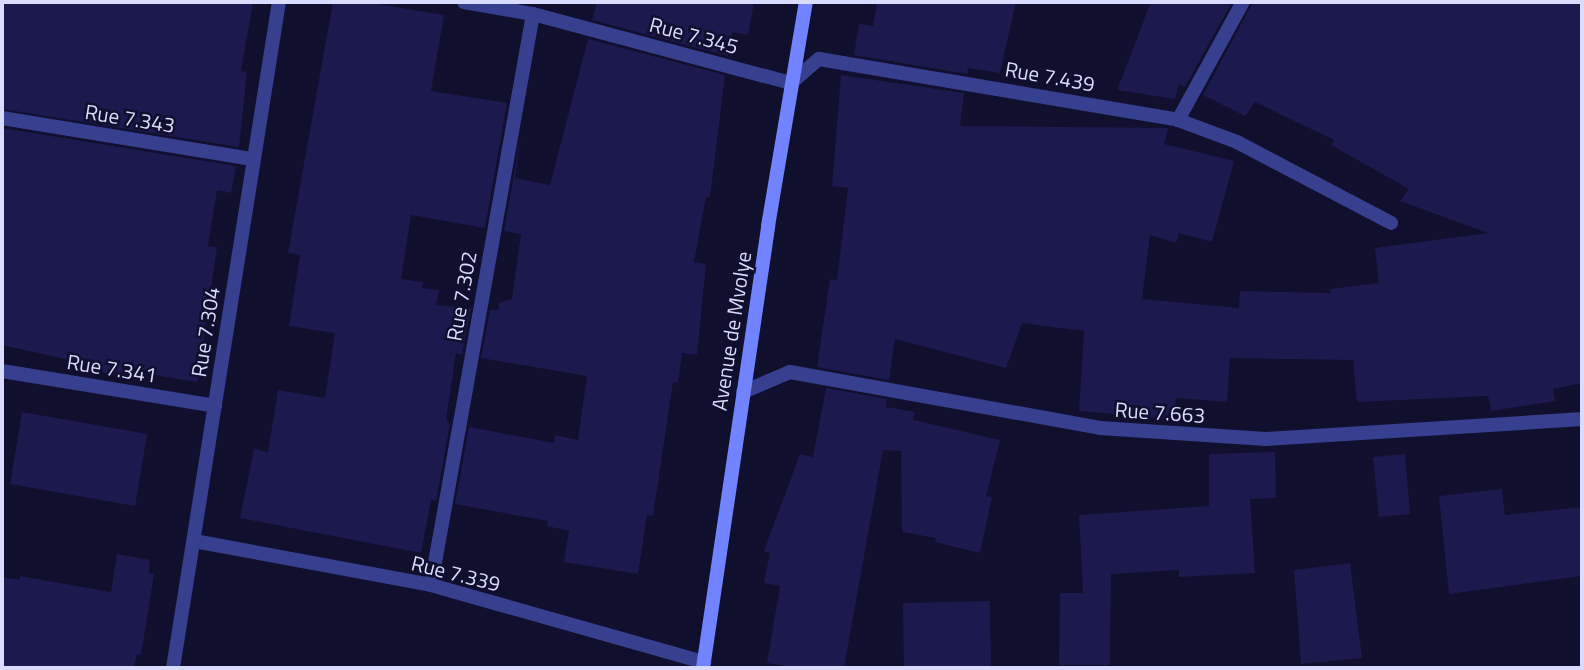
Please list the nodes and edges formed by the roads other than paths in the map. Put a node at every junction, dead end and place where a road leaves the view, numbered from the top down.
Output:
1 (279, 2) edge
2 (464, 2) edge
3 (806, 2) edge
4 (1243, 2) edge
5 (533, 14) junction
6 (791, 83) junction
7 (2, 118) edge
8 (1178, 120) junction
9 (253, 159) junction
10 (1391, 223) dead end
11 (2, 371) edge
12 (743, 392) junction
13 (215, 406) junction
14 (1582, 419) edge
15 (194, 541) junction
16 (431, 585) junction
17 (704, 665) edge
18 (173, 668) edge

1 - 9 street, Rue 7.304
2 - 5 street, Rue 7.345
3 - 6 main road, Avenue de Mvolye
4 - 8 street
5 - 6 street, Rue 7.345
5 - 16 street, Rue 7.302
6 - 8 street, Rue 7.439
6 - 12 main road, Avenue de Mvolye
7 - 9 street, Rue 7.343
8 - 10 street
9 - 13 street, Rue 7.304
11 - 13 street, Rue 7.341
12 - 14 street, Rue 7.663
12 - 17 main road, Avenue de Mvolye
13 - 15 street, Rue 7.304
15 - 16 street, Rue 7.339
15 - 18 street, Rue 7.304
16 - 17 street, Rue 7.339

